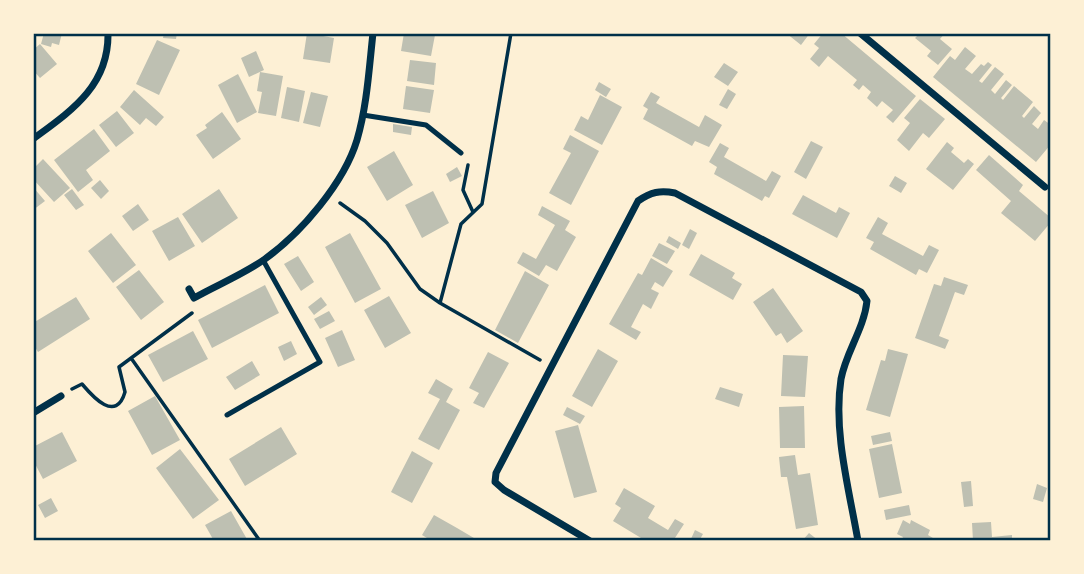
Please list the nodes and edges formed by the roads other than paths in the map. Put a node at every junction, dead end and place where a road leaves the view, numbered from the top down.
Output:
1 (108, 33) edge
2 (373, 33) edge
3 (866, 35) edge
4 (363, 115) junction
5 (33, 139) edge
6 (461, 153) road end
7 (1045, 187) dead end
8 (263, 260) junction
9 (190, 289) dead end
10 (61, 396) road end
11 (33, 413) edge
12 (227, 415) dead end
13 (590, 541) edge
14 (858, 541) edge

1 - 5 street
2 - 4 street
3 - 7 street
4 - 6 lane
4 - 8 street
8 - 9 street
8 - 12 lane
10 - 11 street
13 - 14 street

